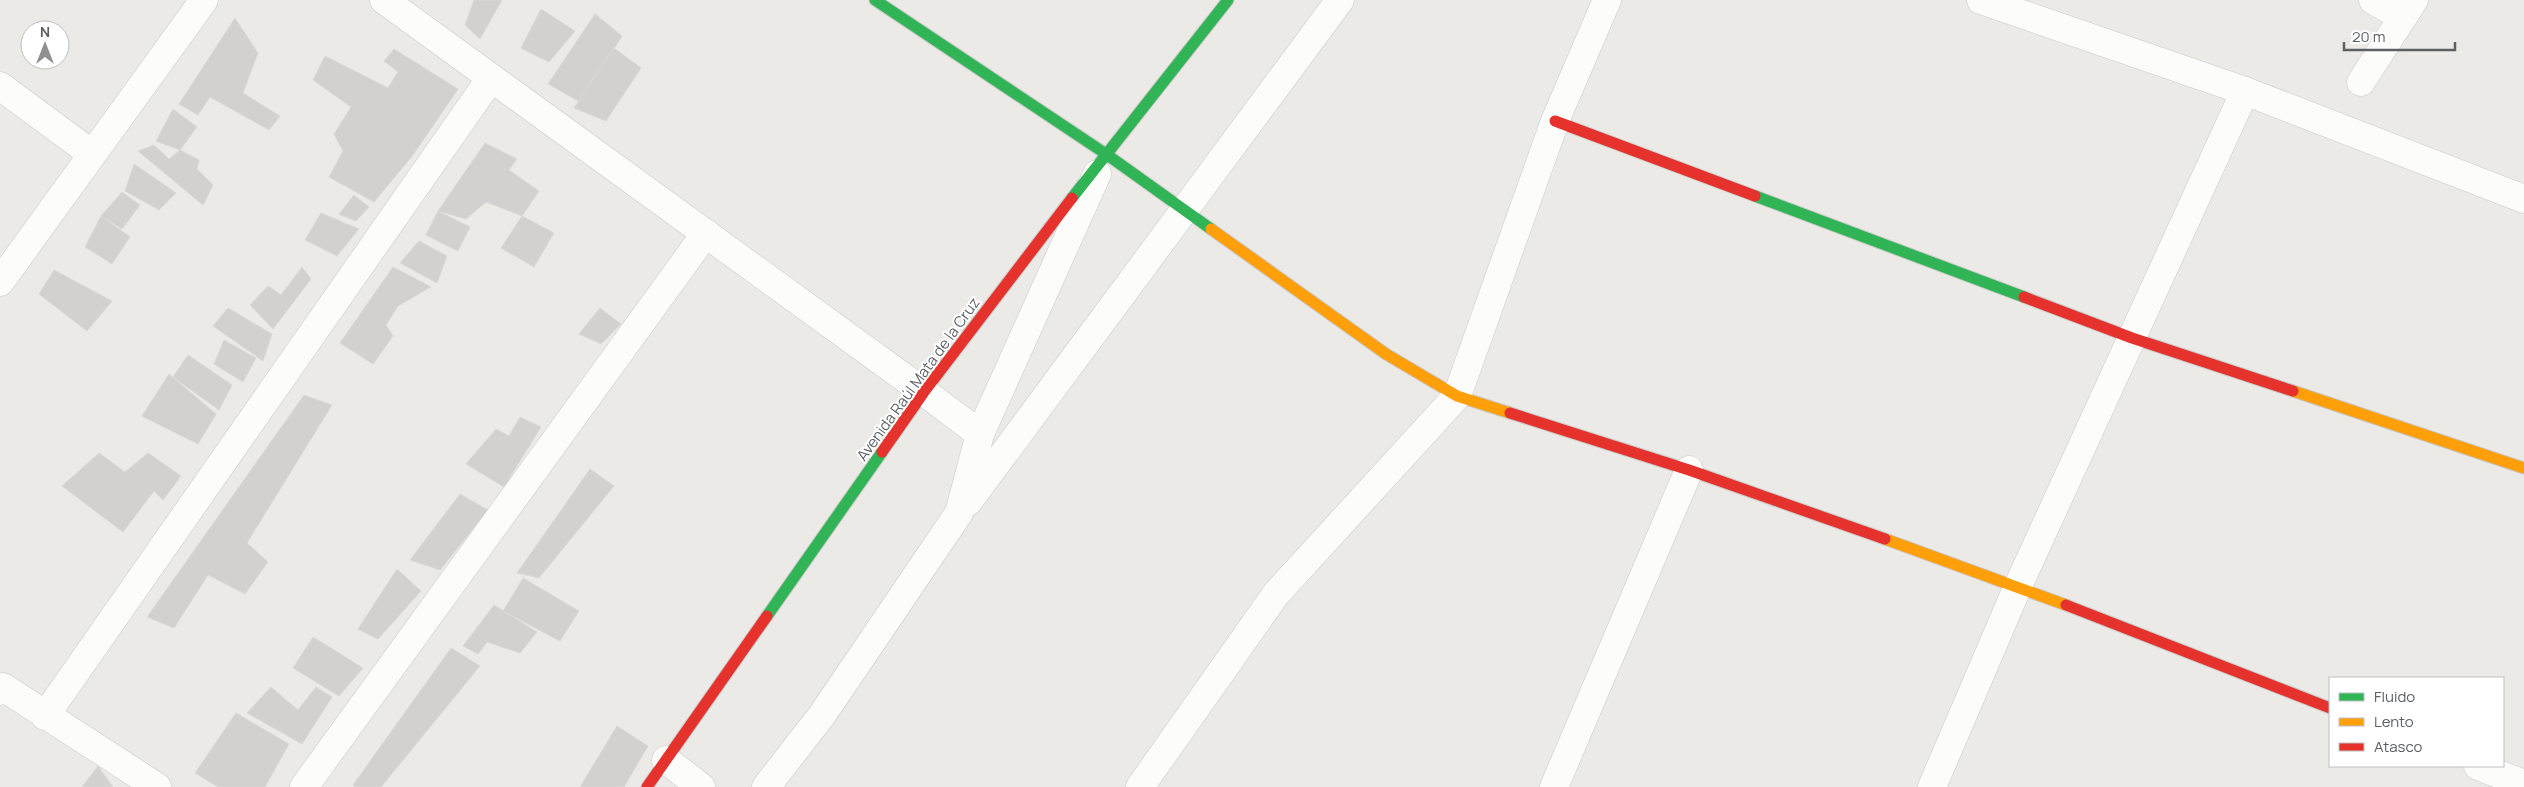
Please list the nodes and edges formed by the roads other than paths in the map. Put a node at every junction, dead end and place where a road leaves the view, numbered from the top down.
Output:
1 (204, 0) edge
2 (384, 0) edge
3 (875, 0) edge
4 (1228, 0) edge
5 (1340, 0) edge
6 (1607, 0) edge
7 (1981, 0) edge
8 (2373, 0) edge
9 (2409, 8) edge
10 (491, 78) junction
11 (2361, 82) dead end
12 (0, 86) edge
13 (2245, 91) junction
14 (1555, 121) junction
15 (92, 154) junction
16 (1106, 154) junction
17 (2524, 199) edge
18 (1184, 210) junction
19 (706, 234) junction
20 (0, 282) edge
21 (2132, 338) junction
22 (924, 392) junction
23 (1457, 396) junction
24 (980, 434) junction
25 (2524, 468) edge
26 (1689, 470) junction
27 (959, 513) junction
28 (2018, 586) junction
29 (0, 690) edge
30 (2329, 708) edge
31 (45, 716) junction
32 (666, 760) junction
33 (2481, 767) edge
34 (2524, 784) edge
35 (157, 787) edge
36 (304, 787) edge
37 (647, 787) edge
38 (701, 787) edge
39 (766, 787) edge
40 (1140, 787) edge
41 (1554, 787) edge
42 (1932, 787) edge

1 - 15 street
2 - 10 street
3 - 16 street
4 - 16 street, Avenida Raúl Mata de la Cruz
5 - 18 street
6 - 14 street
7 - 13 street
8 - 9 street
9 - 11 street
10 - 19 street
10 - 31 street
12 - 15 street
13 - 17 street
13 - 21 street
14 - 21 street
14 - 23 street
15 - 20 street
16 - 18 street
16 - 22 street, Avenida Raúl Mata de la Cruz
16 - 24 street
18 - 23 street
18 - 27 street
19 - 22 street
19 - 36 street
21 - 25 street
21 - 28 street
22 - 24 street
22 - 32 street, Avenida Raúl Mata de la Cruz
23 - 26 street
23 - 40 street
24 - 27 street
26 - 28 street
26 - 41 street
27 - 39 street
28 - 30 street
28 - 42 street
29 - 31 street
31 - 35 street
32 - 37 street, Avenida Raúl Mata de la Cruz
32 - 38 street
33 - 34 street

